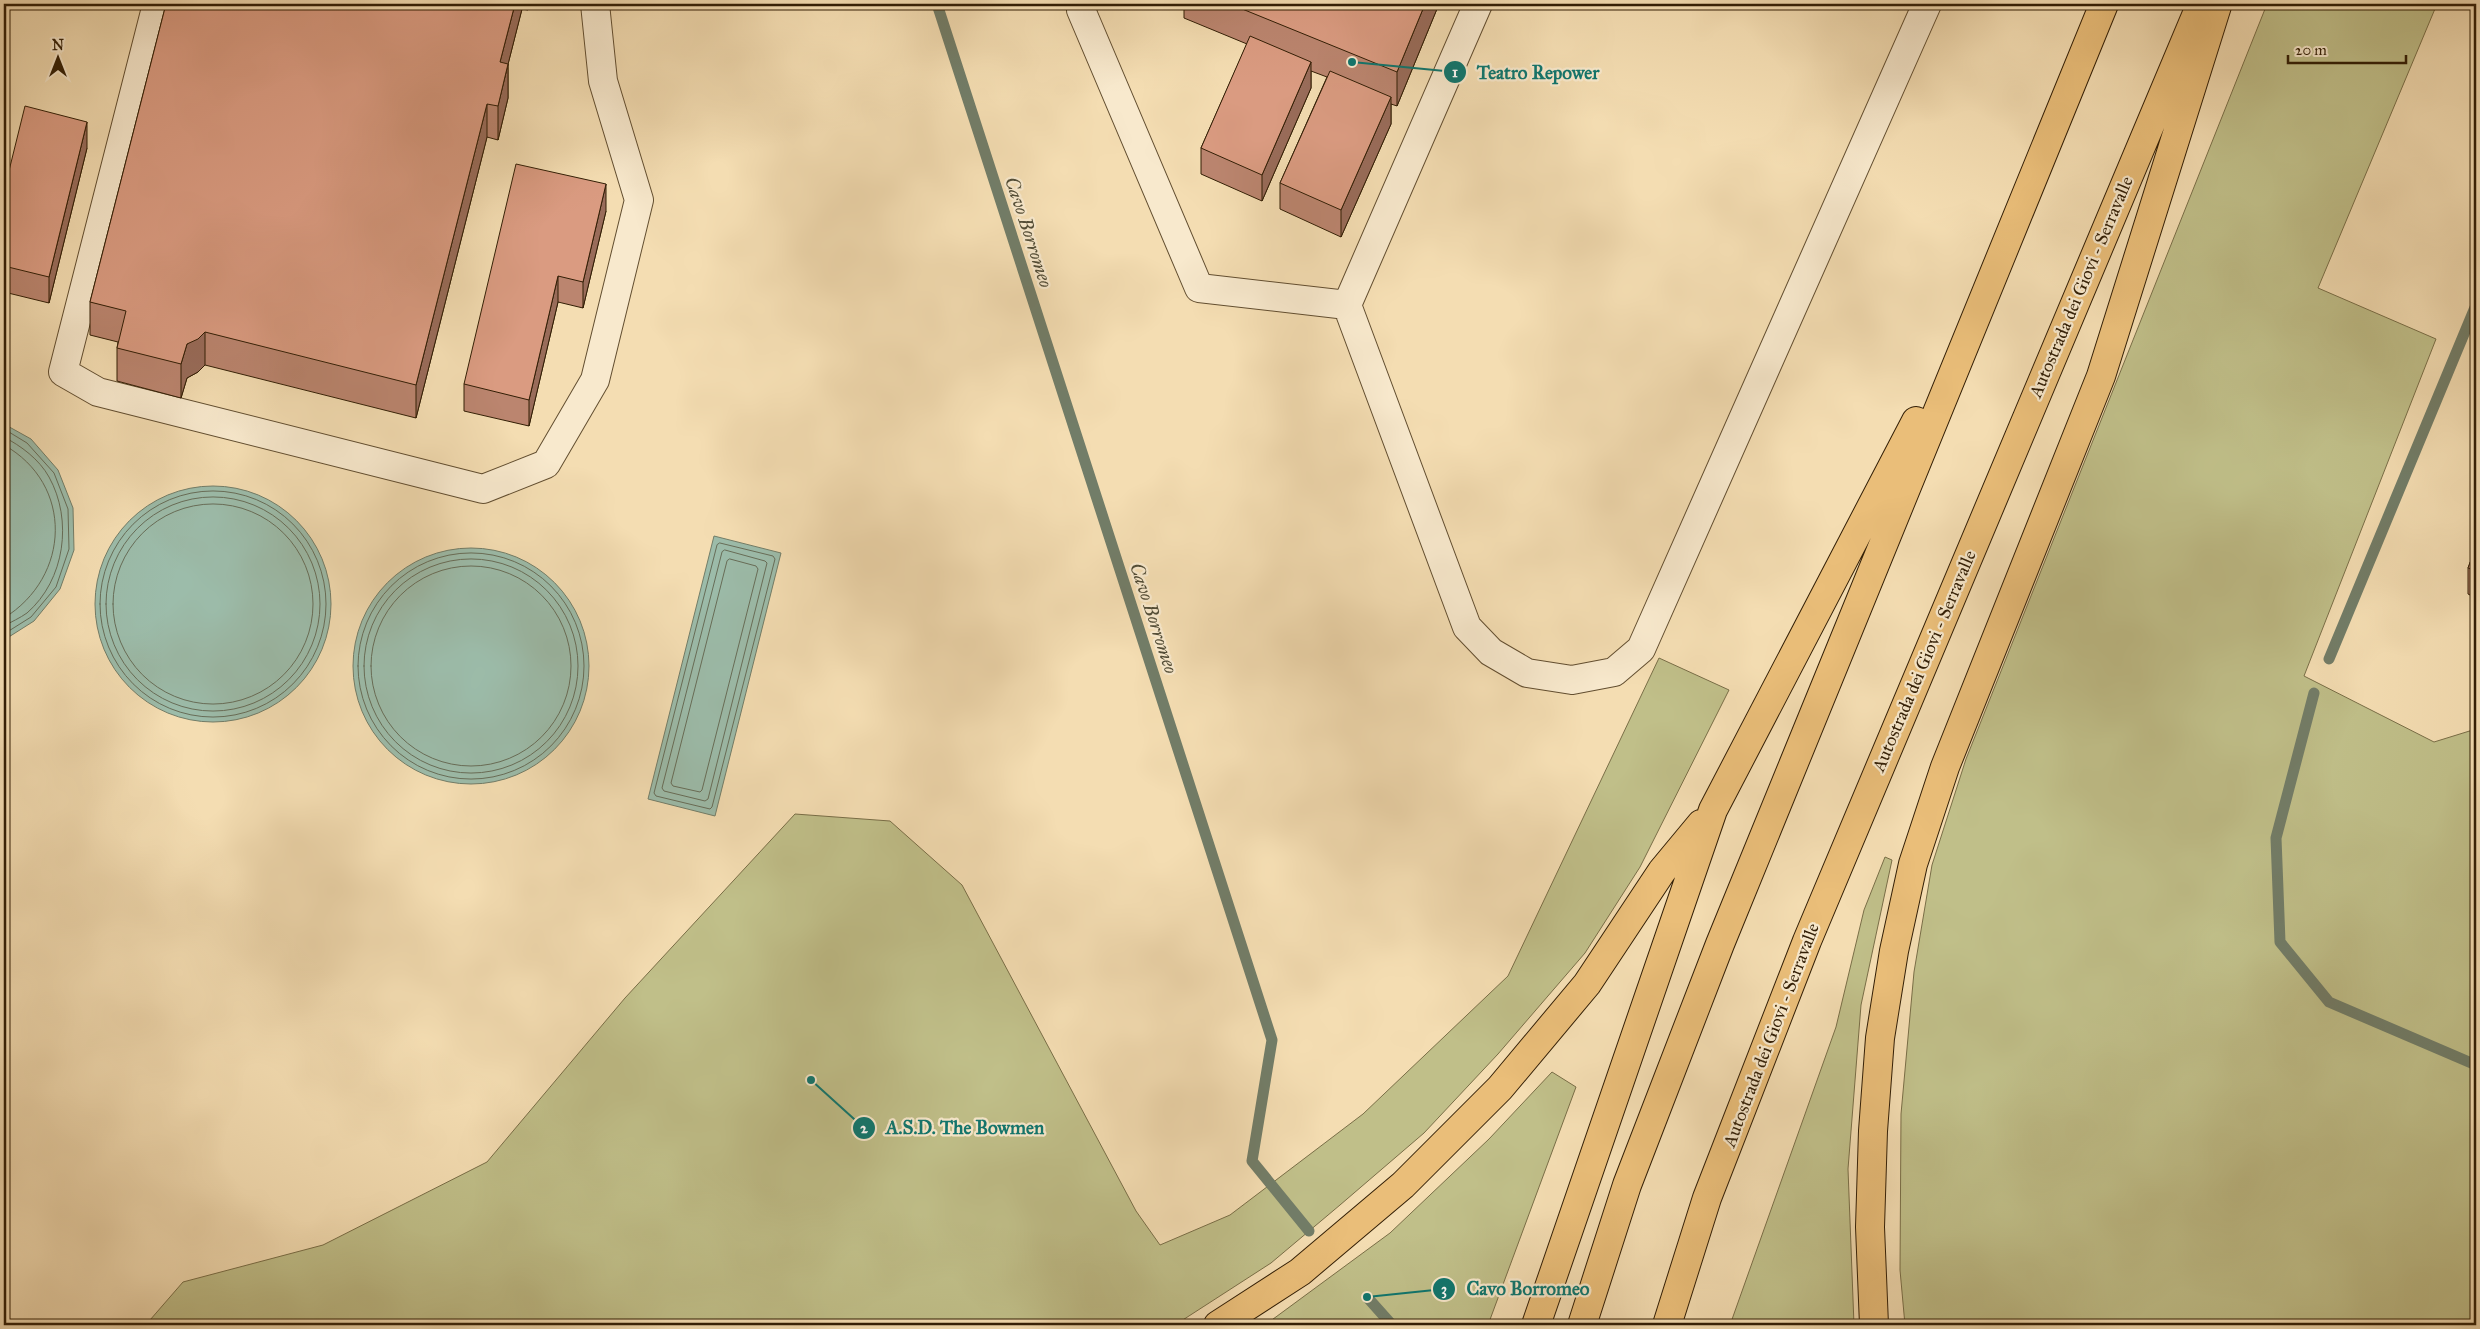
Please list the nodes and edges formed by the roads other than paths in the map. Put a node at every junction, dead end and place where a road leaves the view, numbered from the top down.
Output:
1 (157, 4) edge
2 (595, 4) edge
3 (1084, 4) edge
4 (1478, 4) edge
5 (1926, 4) edge
6 (2104, 4) edge
7 (2201, 4) edge
8 (2218, 4) edge
9 (1994, 272) junction
10 (1347, 306) junction
11 (1713, 810) junction
12 (1218, 1325) edge
13 (1536, 1325) edge
14 (1582, 1325) edge
15 (1667, 1325) edge
16 (1874, 1325) edge

1 - 2 lane
3 - 10 lane
4 - 10 lane
5 - 10 lane
6 - 9 highway
7 - 15 highway, Autostrada dei Giovi - Serravalle
8 - 16 highway
9 - 11 highway
9 - 14 highway
11 - 12 highway
11 - 13 highway

